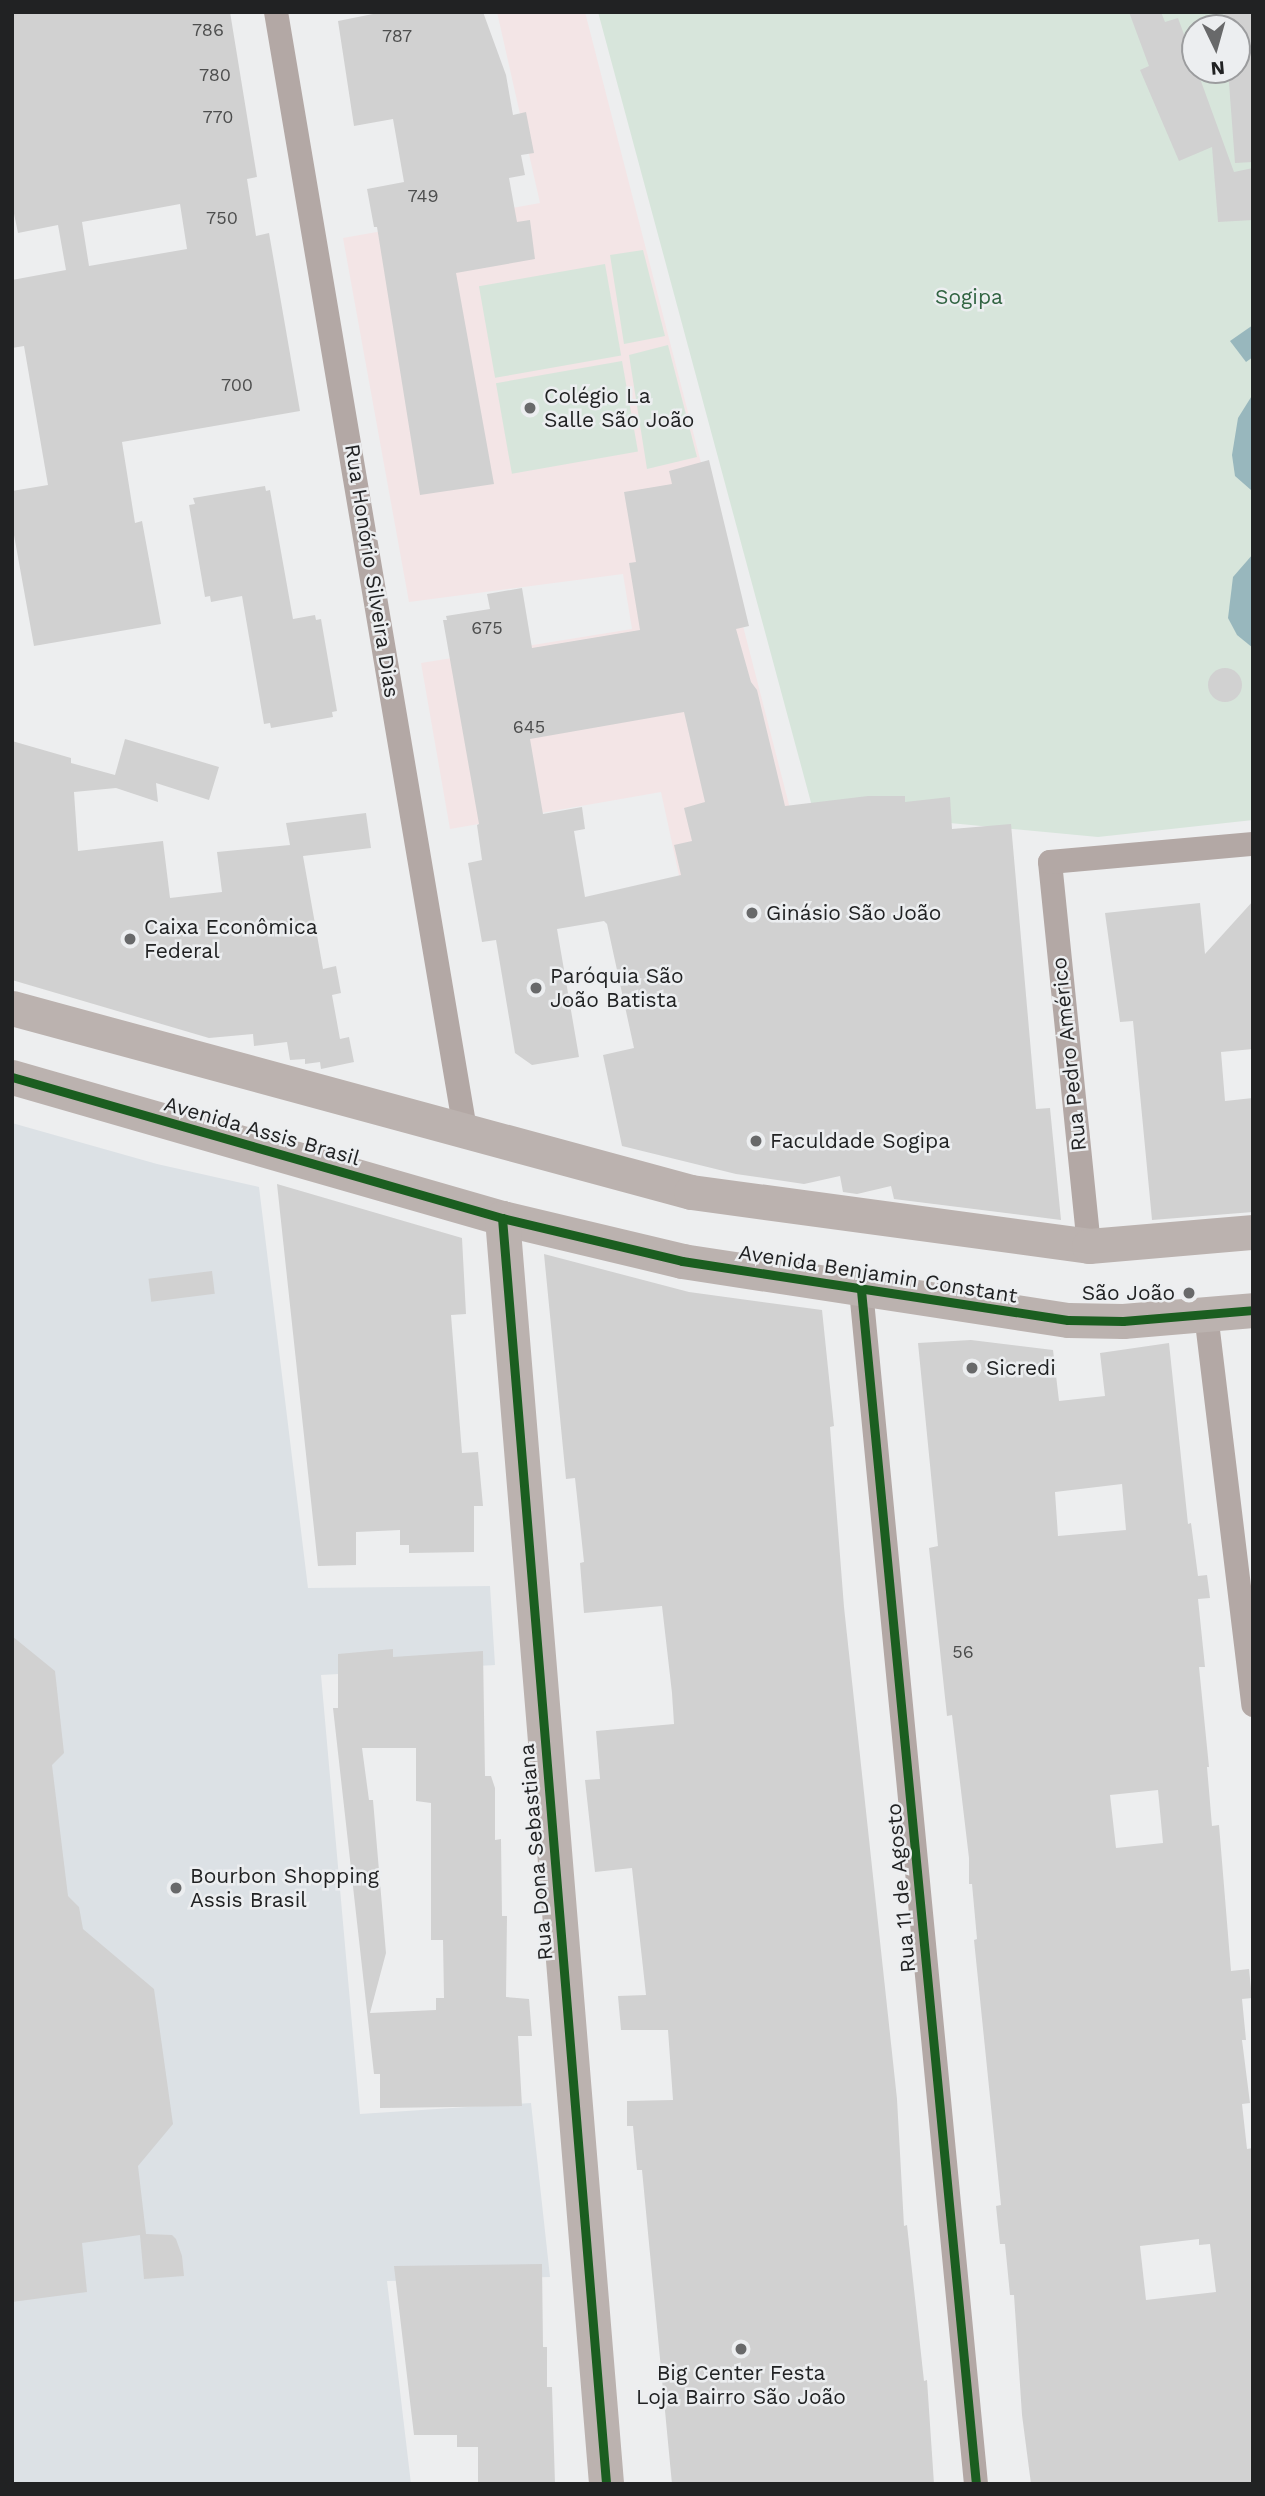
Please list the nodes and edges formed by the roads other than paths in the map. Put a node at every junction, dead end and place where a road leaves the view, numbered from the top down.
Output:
1 (276, 12) edge
2 (1253, 844) edge
3 (12, 1008) edge
4 (12, 1077) edge
5 (465, 1130) junction
6 (502, 1218) junction
7 (1253, 1232) edge
8 (1089, 1246) junction
9 (861, 1290) junction
10 (1253, 1310) edge
11 (1206, 1314) junction
12 (1253, 1705) edge
13 (606, 2484) edge
14 (976, 2484) edge

1 - 5 street, Rua Honório Silveira Dias
2 - 8 street, Rua Pedro Américo
3 - 5 main road
4 - 6 main road, Avenida Assis Brasil
5 - 8 main road
6 - 9 main road, Avenida Benjamin Constant
6 - 13 main road, Rua Dona Sebastiana
7 - 8 main road
9 - 11 main road, Avenida Benjamin Constant
9 - 14 street, Rua 11 de Agosto
10 - 11 main road, Avenida Benjamin Constant
11 - 12 street

